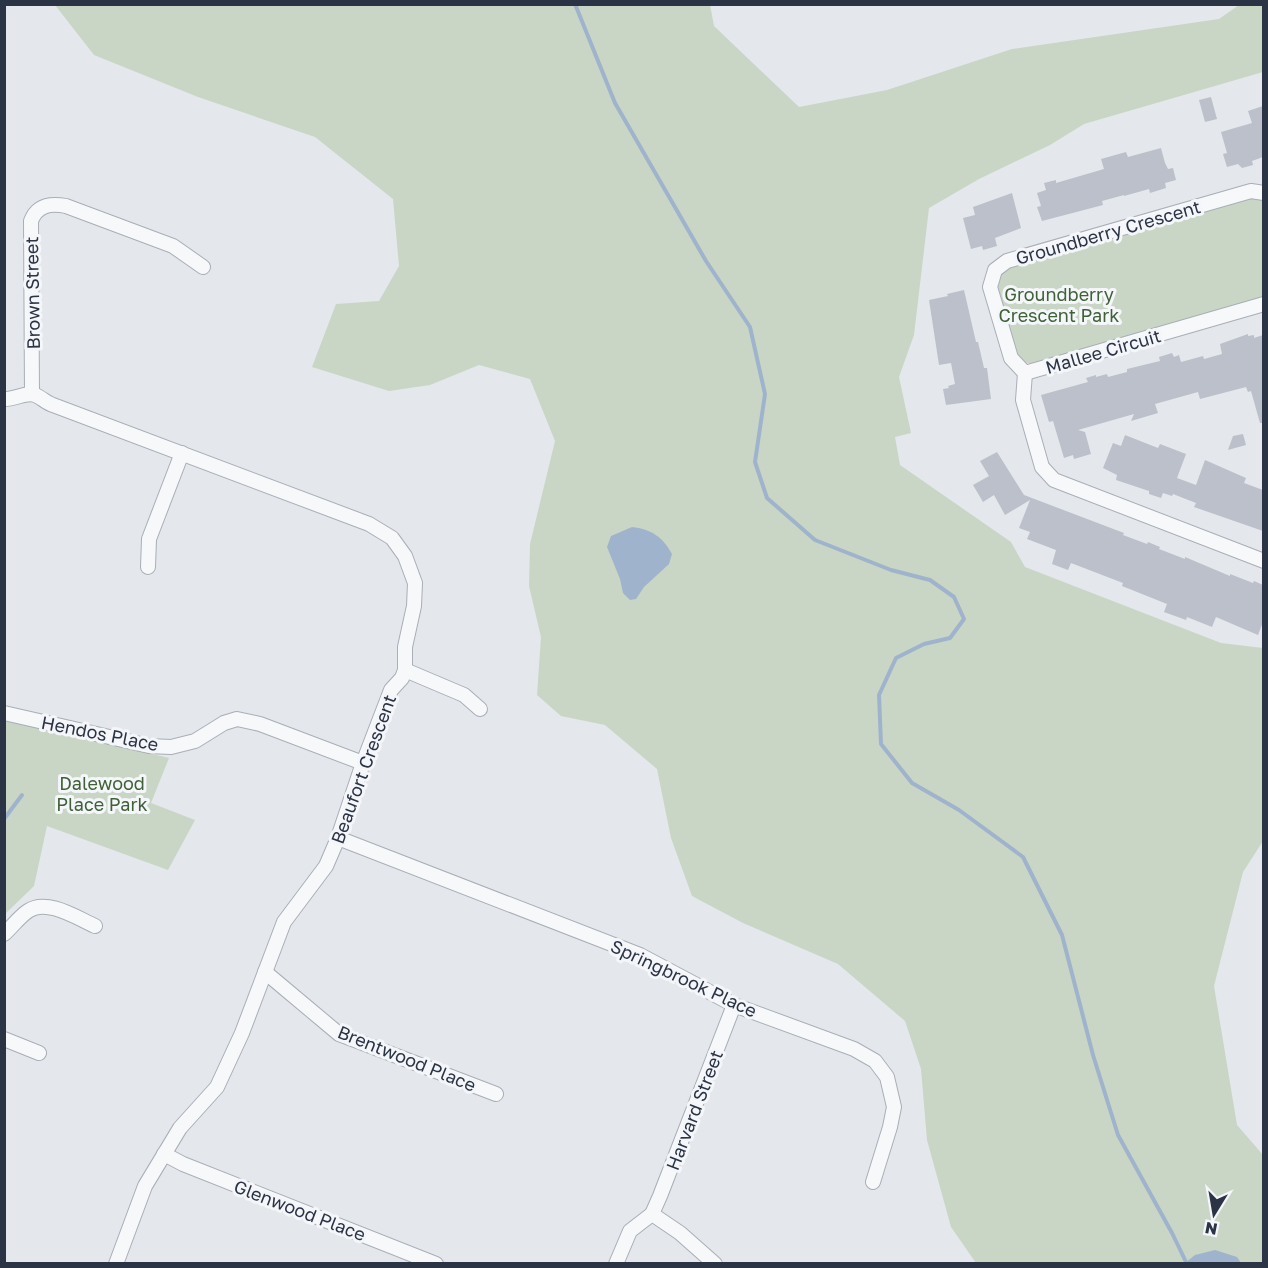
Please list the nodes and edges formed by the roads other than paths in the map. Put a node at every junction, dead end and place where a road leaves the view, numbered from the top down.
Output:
1 (1263, 194) edge
2 (203, 267) dead end
3 (1263, 304) edge
4 (1025, 373) junction
5 (32, 394) junction
6 (4, 399) edge
7 (182, 453) junction
8 (1263, 561) edge
9 (148, 567) dead end
10 (405, 670) junction
11 (480, 710) dead end
12 (4, 713) edge
13 (363, 764) junction
14 (338, 838) junction
15 (95, 926) dead end
16 (4, 934) edge
17 (265, 972) junction
18 (734, 1005) junction
19 (4, 1039) edge
20 (39, 1053) dead end
21 (496, 1094) dead end
22 (164, 1154) junction
23 (873, 1182) dead end
24 (652, 1214) junction
25 (116, 1263) edge
26 (436, 1263) edge
27 (616, 1263) edge
28 (715, 1263) edge

1 - 4 street, Groundberry Crescent
2 - 5 street, Brown Street
3 - 4 street, Mallee Circuit
4 - 8 street, Mallee Circuit
5 - 6 street
5 - 7 street, Beaufort Crescent
7 - 9 street
7 - 10 street, Beaufort Crescent
10 - 11 street
10 - 13 street, Beaufort Crescent
12 - 13 street, Hendos Place
13 - 14 street, Beaufort Crescent
14 - 17 street, Beaufort Crescent
14 - 18 street, Springbrook Place
15 - 16 street
17 - 21 street, Brentwood Place
17 - 22 street, Beaufort Crescent
18 - 23 street, Springbrook Place
18 - 24 street, Harvard Street
19 - 20 street
22 - 25 street, Beaufort Crescent
22 - 26 street, Glenwood Place
24 - 27 street
24 - 28 street

